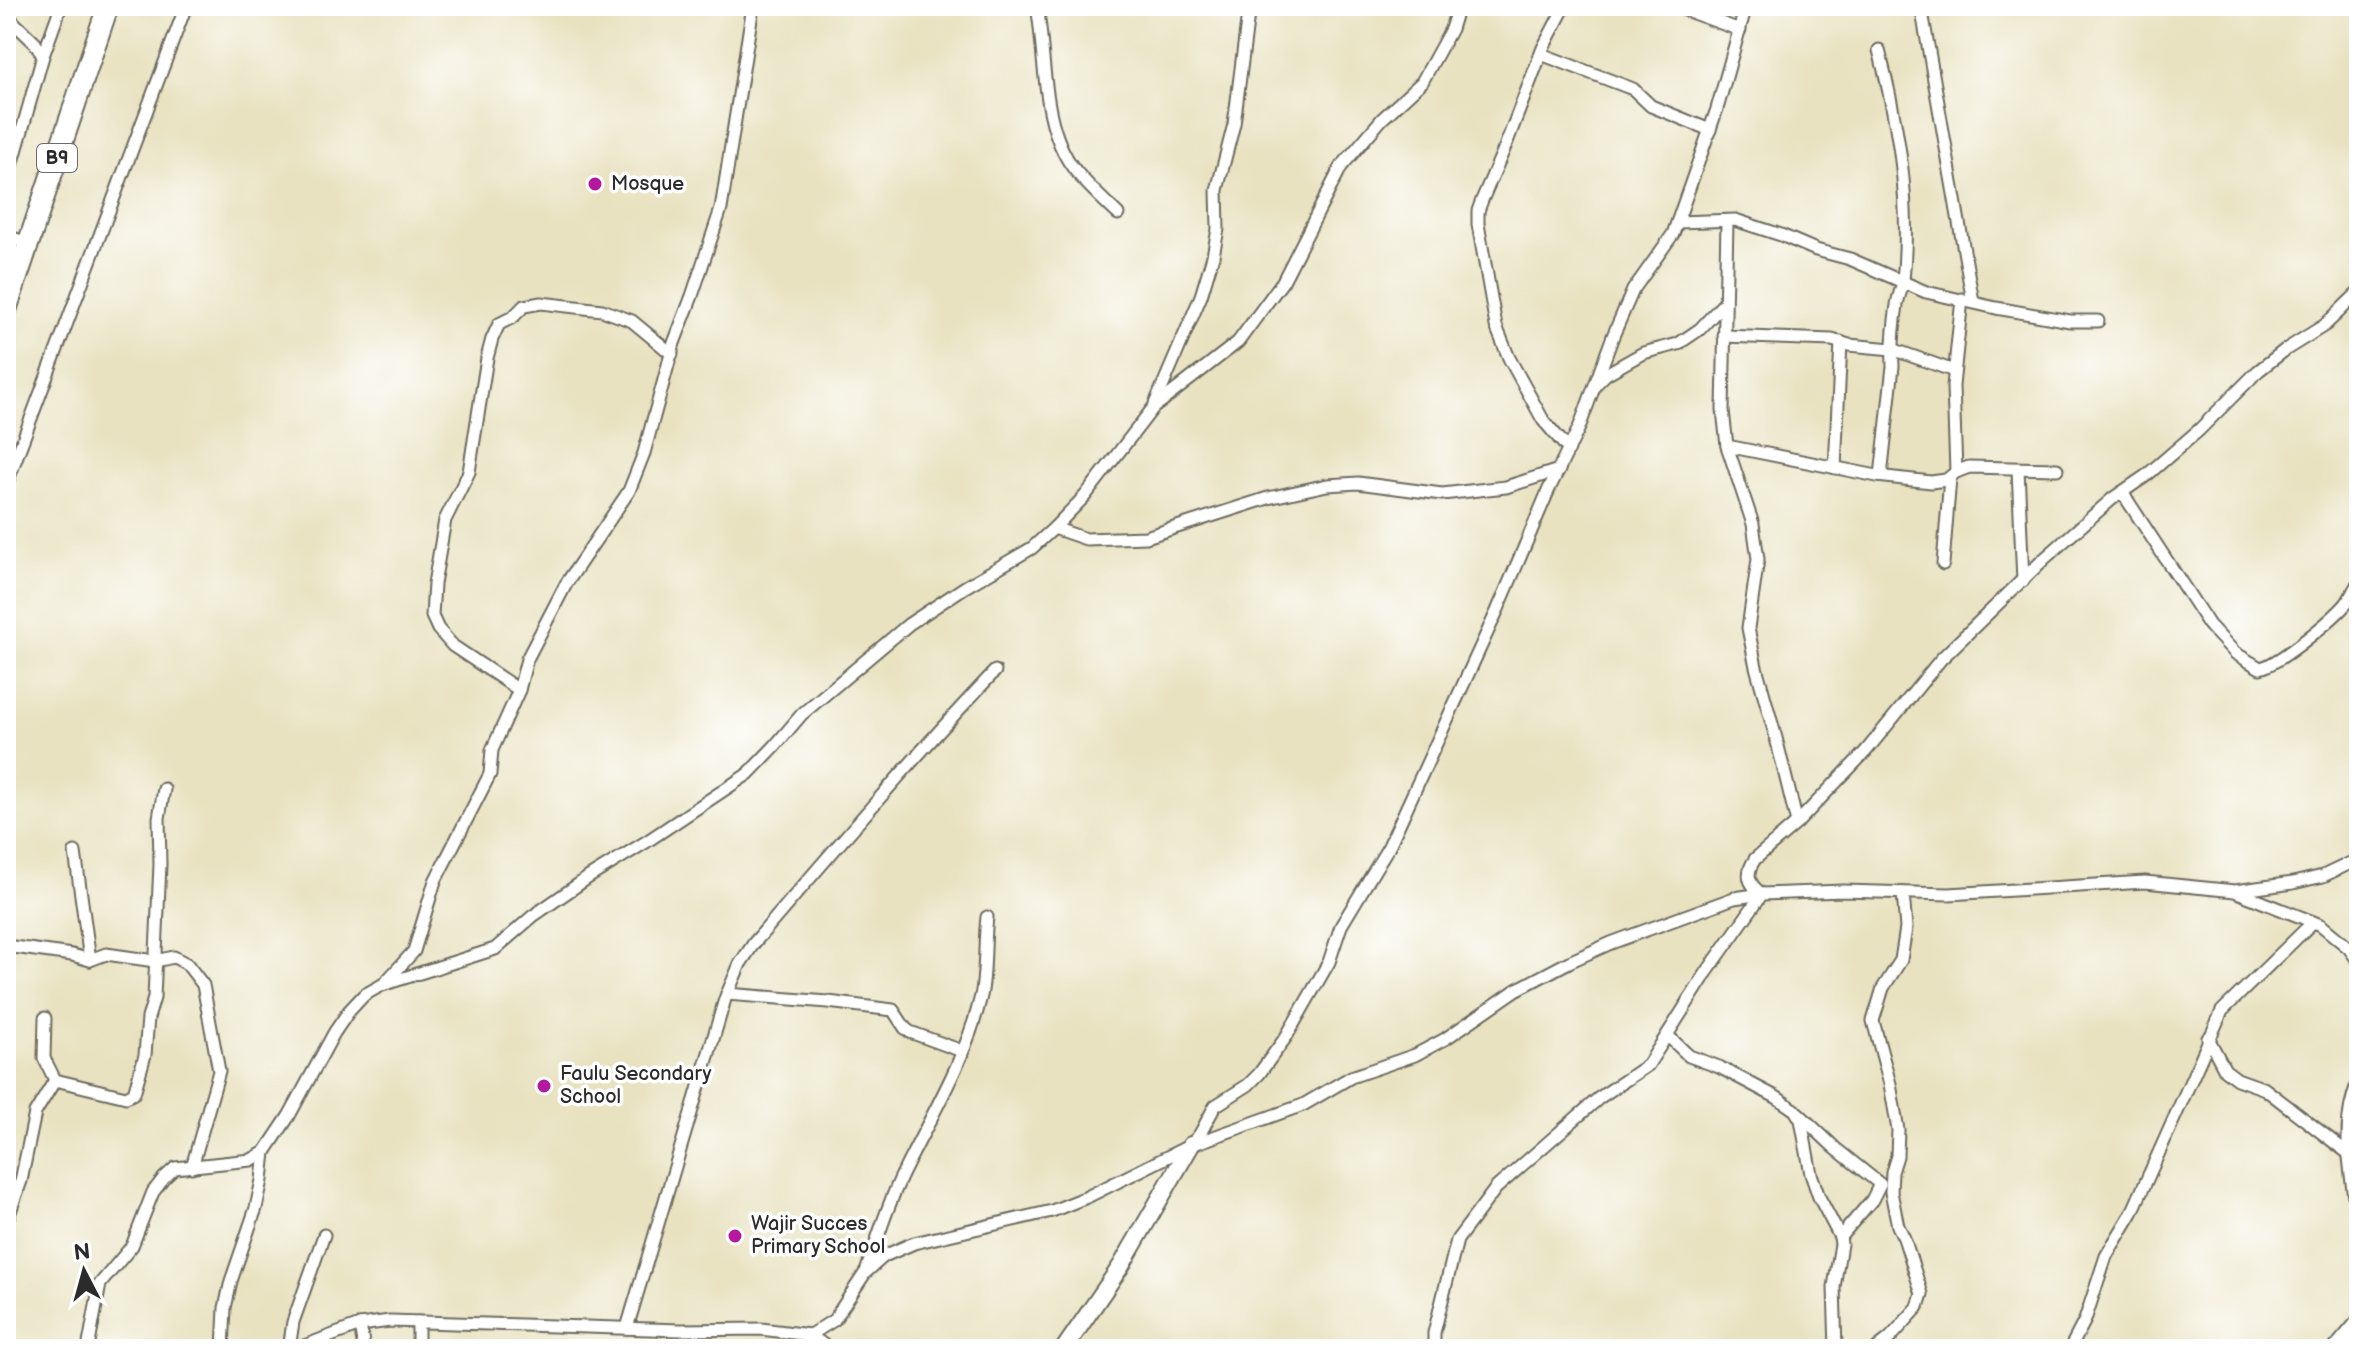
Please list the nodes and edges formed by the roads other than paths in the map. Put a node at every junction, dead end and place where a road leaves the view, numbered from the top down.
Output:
1 (61, 6) edge
2 (108, 6) edge
3 (186, 6) edge
4 (753, 6) edge
5 (1037, 6) edge
6 (1249, 6) edge
7 (1458, 6) edge
8 (1565, 6) edge
9 (1674, 6) edge
10 (1746, 6) edge
11 (1921, 6) edge
12 (6, 15) edge
13 (1740, 30) junction
14 (1879, 50) dead end
15 (1541, 54) junction
16 (43, 56) junction
17 (1710, 130) junction
18 (6, 187) edge
19 (1118, 214) dead end
20 (1678, 222) junction
21 (1727, 222) junction
22 (6, 236) edge
23 (28, 243) junction
24 (1903, 283) junction
25 (2359, 292) edge
26 (1968, 300) junction
27 (1725, 301) junction
28 (6, 310) edge
29 (2098, 321) dead end
30 (1724, 336) junction
31 (1841, 342) junction
32 (1892, 349) junction
33 (672, 354) junction
34 (1954, 371) junction
35 (1591, 394) junction
36 (1153, 408) junction
37 (1727, 446) junction
38 (1569, 450) junction
39 (1835, 468) junction
40 (2018, 469) junction
41 (2057, 469) dead end
42 (1559, 470) junction
43 (1953, 475) junction
44 (1881, 476) junction
45 (6, 485) edge
46 (2122, 492) junction
47 (1054, 528) junction
48 (1943, 564) dead end
49 (2023, 581) junction
50 (2359, 582) edge
51 (995, 671) dead end
52 (519, 690) junction
53 (164, 789) dead end
54 (1797, 823) junction
55 (75, 852) dead end
56 (2359, 859) edge
57 (2235, 891) junction
58 (1903, 893) junction
59 (1762, 894) junction
60 (987, 917) dead end
61 (2313, 922) junction
62 (6, 946) edge
63 (90, 960) junction
64 (155, 961) junction
65 (2359, 962) edge
66 (382, 985) junction
67 (727, 994) junction
68 (45, 1018) dead end
69 (1667, 1035) junction
70 (2208, 1038) junction
71 (962, 1051) junction
72 (55, 1080) junction
73 (2359, 1080) edge
74 (1795, 1110) junction
75 (1191, 1145) junction
76 (265, 1152) junction
77 (2348, 1153) junction
78 (192, 1167) junction
79 (1892, 1172) junction
80 (1880, 1184) junction
81 (2359, 1212) edge
82 (6, 1223) edge
83 (324, 1235) dead end
84 (1840, 1237) junction
85 (865, 1273) junction
86 (6, 1294) edge
87 (6, 1300) edge
88 (418, 1322) junction
89 (2359, 1323) edge
90 (360, 1325) junction
91 (627, 1328) junction
92 (810, 1335) junction
93 (88, 1349) edge
94 (223, 1349) edge
95 (289, 1349) edge
96 (296, 1349) edge
97 (364, 1349) edge
98 (418, 1349) edge
99 (802, 1349) edge
100 (829, 1349) edge
101 (1064, 1349) edge
102 (1434, 1349) edge
103 (1836, 1349) edge
104 (1876, 1349) edge
105 (2070, 1349) edge
106 (2337, 1349) edge

1 - 16 street
2 - 23 highway, B9
3 - 45 street
4 - 33 street
5 - 19 street
6 - 36 street
7 - 36 street
8 - 15 street
9 - 13 street
10 - 13 street
11 - 26 street
12 - 16 street
13 - 17 street
14 - 24 street
15 - 17 street
15 - 38 street
16 - 18 street
17 - 20 street
20 - 21 street
20 - 35 street
21 - 24 street
21 - 27 street
22 - 23 street
23 - 28 highway, B9
24 - 26 street
24 - 32 street
25 - 46 street
26 - 29 street
26 - 34 street
27 - 30 street
27 - 35 street
30 - 31 street
30 - 37 street
31 - 32 street
31 - 39 street
32 - 34 street
32 - 44 street
33 - 52 street
33 - 52 street
34 - 43 street
35 - 38 street
36 - 47 street
37 - 39 street
37 - 54 street
38 - 42 street
39 - 44 street
40 - 41 street
40 - 43 street
40 - 49 street
42 - 47 street
42 - 75 street
43 - 44 street
43 - 48 street
46 - 49 street
46 - 50 street
47 - 66 street
49 - 54 street
51 - 67 street
52 - 66 street
53 - 64 street
54 - 59 street
55 - 63 street
56 - 57 street
57 - 58 street
57 - 61 street
58 - 59 street
58 - 79 street
59 - 69 street
59 - 75 street
60 - 71 street
61 - 65 street
61 - 70 street
62 - 63 street
63 - 64 street
64 - 72 street
64 - 78 street
66 - 76 street
67 - 71 street
67 - 91 street
68 - 72 street
69 - 74 street
69 - 102 street
70 - 77 street
70 - 105 street
71 - 85 street
72 - 82 street
73 - 77 street
74 - 80 street
74 - 84 street
75 - 85 street
75 - 101 street
76 - 78 street
76 - 94 street
77 - 81 street
78 - 93 street
79 - 80 street
79 - 104 street
80 - 84 street
83 - 95 street
84 - 103 street
85 - 92 street
86 - 87 street
88 - 90 street
88 - 91 street
88 - 98 street
89 - 106 street
90 - 96 street
90 - 97 street
91 - 92 street
92 - 99 street
92 - 100 street

